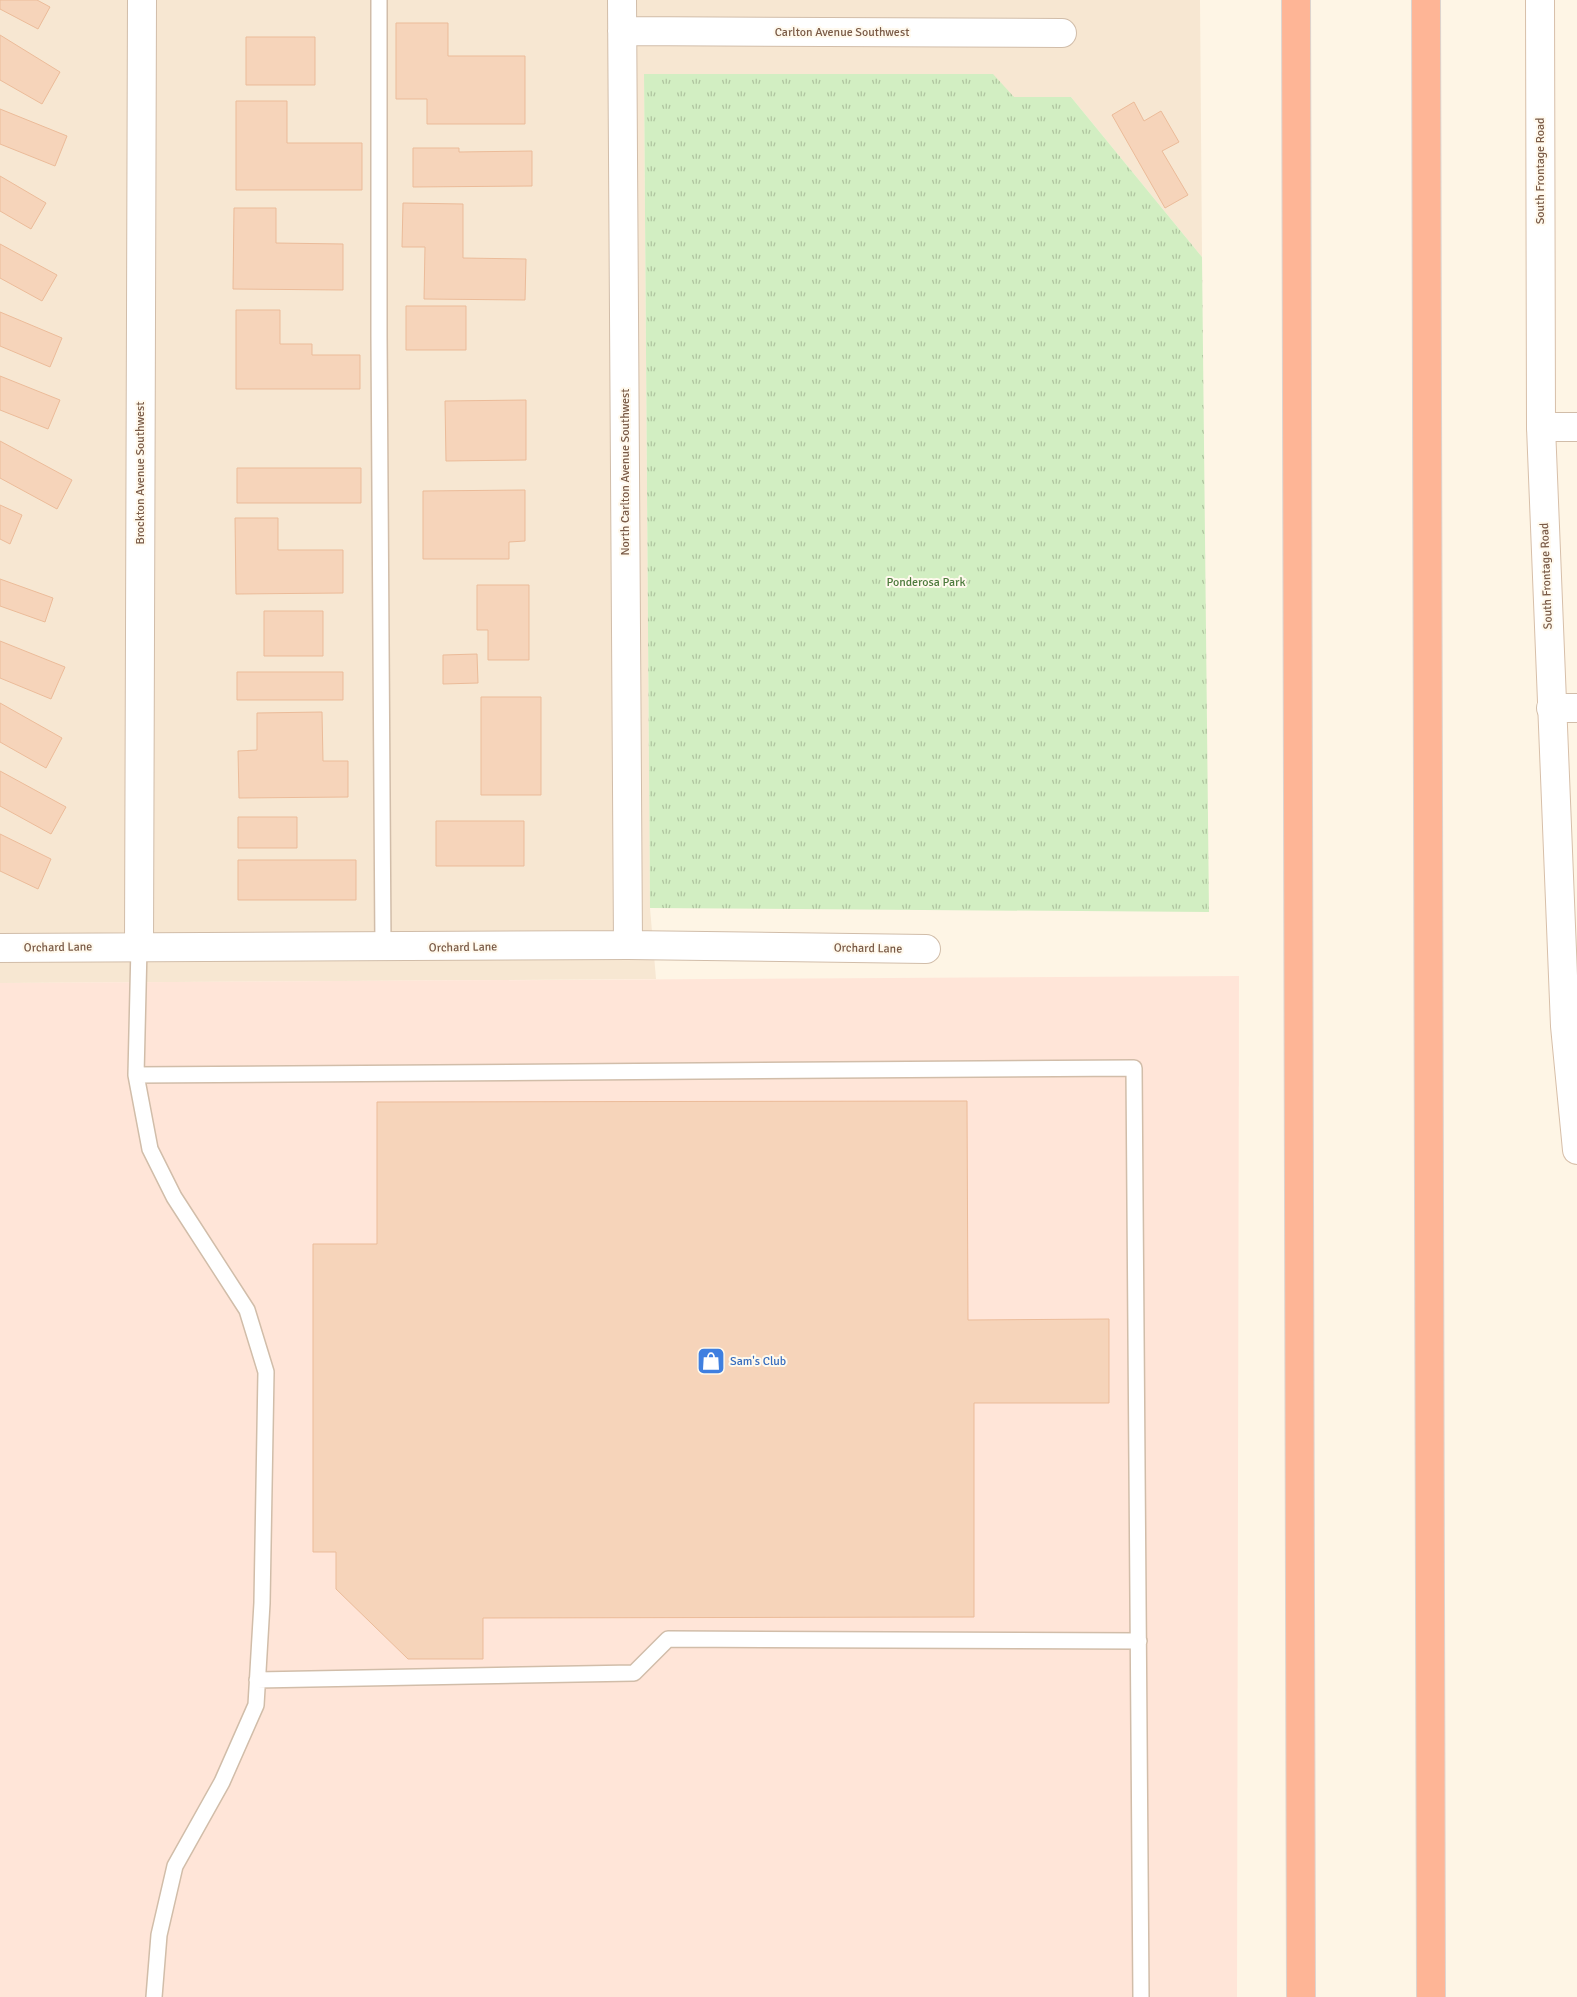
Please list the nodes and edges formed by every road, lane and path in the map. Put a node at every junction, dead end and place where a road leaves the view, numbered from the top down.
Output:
1 (142, 0) edge
2 (379, 0) edge
3 (622, 0) edge
4 (1296, 0) edge
5 (1426, 0) edge
6 (1540, 0) edge
7 (622, 31) junction
8 (1062, 32) dead end
9 (1541, 427) junction
10 (1577, 427) edge
11 (1564, 708) edge
12 (628, 945) junction
13 (138, 946) junction
14 (0, 948) edge
15 (383, 948) junction
16 (926, 949) dead end
17 (136, 1075) junction
18 (1577, 1150) edge
19 (1139, 1641) junction
20 (258, 1680) junction
21 (154, 1997) edge
22 (1141, 1997) edge
23 (1301, 1997) edge
24 (1431, 1997) edge

1 - 13 street, Brockton Avenue Southwest
2 - 15 lane
3 - 7 street, North Carlton Avenue Southwest
4 - 23 highway
5 - 24 highway
6 - 9 street, South Frontage Road
7 - 8 street, Carlton Avenue Southwest
7 - 12 street, North Carlton Avenue Southwest
9 - 10 street
9 - 11 street, South Frontage Road
11 - 18 street, South Frontage Road
12 - 15 street, Orchard Lane
12 - 16 street, Orchard Lane
13 - 14 street, Orchard Lane
13 - 15 street, Orchard Lane
13 - 17 lane
17 - 19 lane
17 - 20 lane
19 - 20 lane
19 - 22 lane
20 - 21 lane

